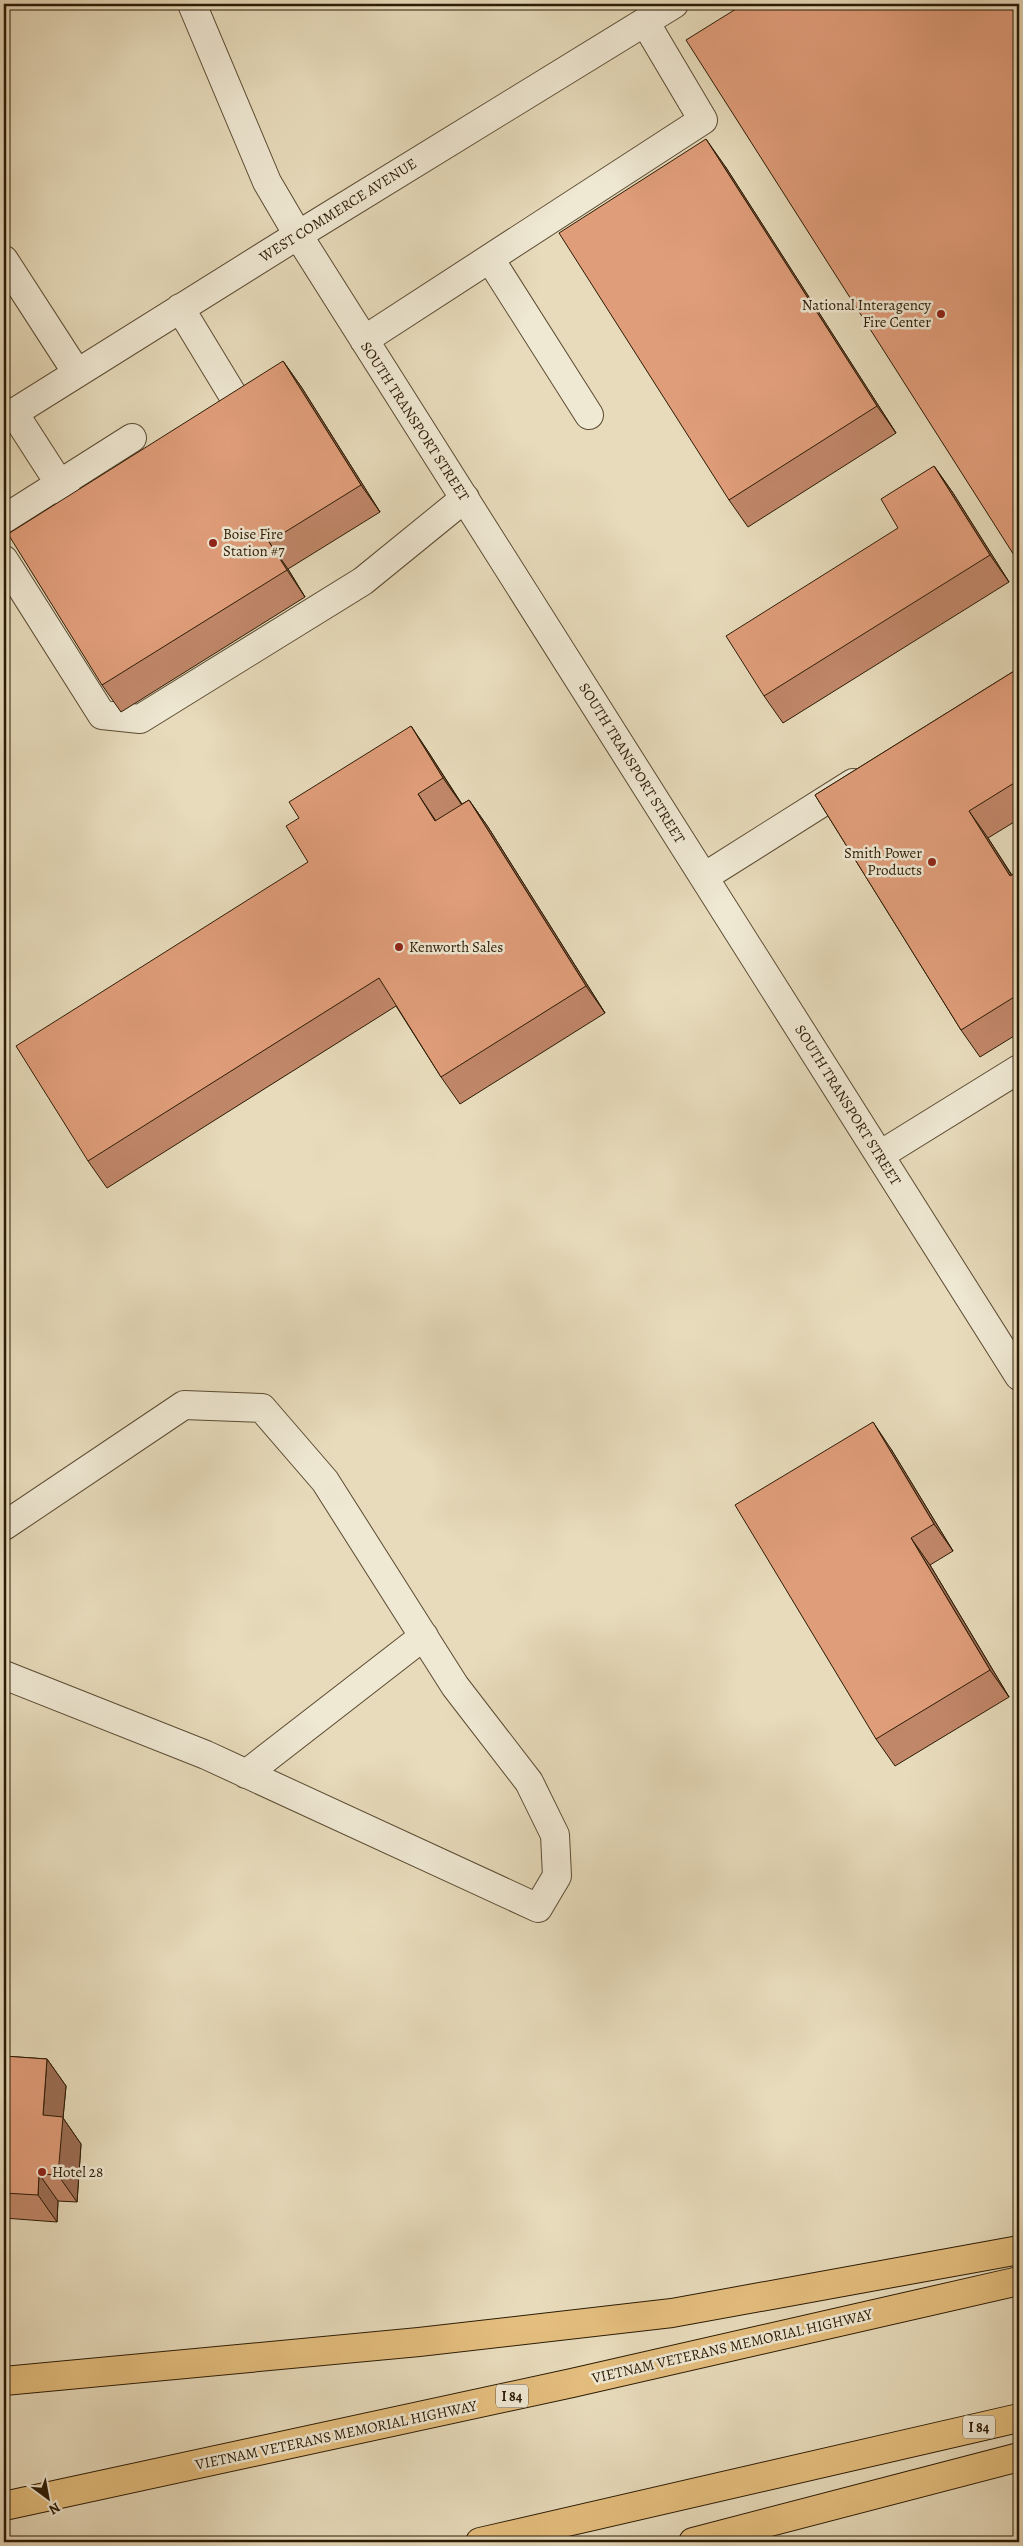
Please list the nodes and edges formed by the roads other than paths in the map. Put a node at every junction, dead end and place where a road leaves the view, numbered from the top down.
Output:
1 (192, 4) edge
2 (674, 4) edge
3 (645, 22) junction
4 (298, 235) junction
5 (490, 259) junction
6 (4, 260) edge
7 (180, 308) junction
8 (364, 340) junction
9 (77, 373) junction
10 (237, 402) edge
11 (589, 415) dead end
12 (9, 416) edge
13 (132, 438) dead end
14 (60, 484) junction
15 (465, 498) junction
16 (4, 519) edge
17 (83, 520) edge
18 (4, 560) edge
19 (878, 767) edge
20 (704, 877) junction
21 (1019, 1069) edge
22 (880, 1155) junction
23 (1019, 1376) edge
24 (4, 1526) edge
25 (424, 1636) junction
26 (4, 1675) edge
27 (246, 1774) junction
28 (1019, 2250) edge
29 (1019, 2280) edge
30 (4, 2370) edge
31 (99, 2370) junction
32 (4, 2381) edge
33 (1019, 2418) edge
34 (1019, 2458) edge
35 (4, 2506) edge
36 (480, 2542) edge
37 (693, 2542) edge

1 - 4 street, SOUTH TRANSPORT STREET
2 - 3 street, WEST COMMERCE AVENUE
3 - 4 street, WEST COMMERCE AVENUE
3 - 5 street
4 - 7 street, WEST COMMERCE AVENUE
4 - 8 street, SOUTH TRANSPORT STREET
5 - 8 street
5 - 11 street
6 - 9 street
7 - 9 street, WEST COMMERCE AVENUE
7 - 10 street
8 - 15 street, SOUTH TRANSPORT STREET
9 - 12 street, WEST COMMERCE AVENUE
12 - 14 street
13 - 14 street
14 - 16 street
14 - 17 street
15 - 18 street
15 - 20 street, SOUTH TRANSPORT STREET
19 - 20 street
20 - 22 street, SOUTH TRANSPORT STREET
21 - 22 street
22 - 23 street, SOUTH TRANSPORT STREET
24 - 25 street
25 - 27 street
25 - 27 street
26 - 27 street
28 - 31 highway
29 - 35 highway, VIETNAM VETERANS MEMORIAL HIGHWAY / I 84
30 - 31 highway
31 - 32 highway
33 - 36 highway, I 84
34 - 37 highway

